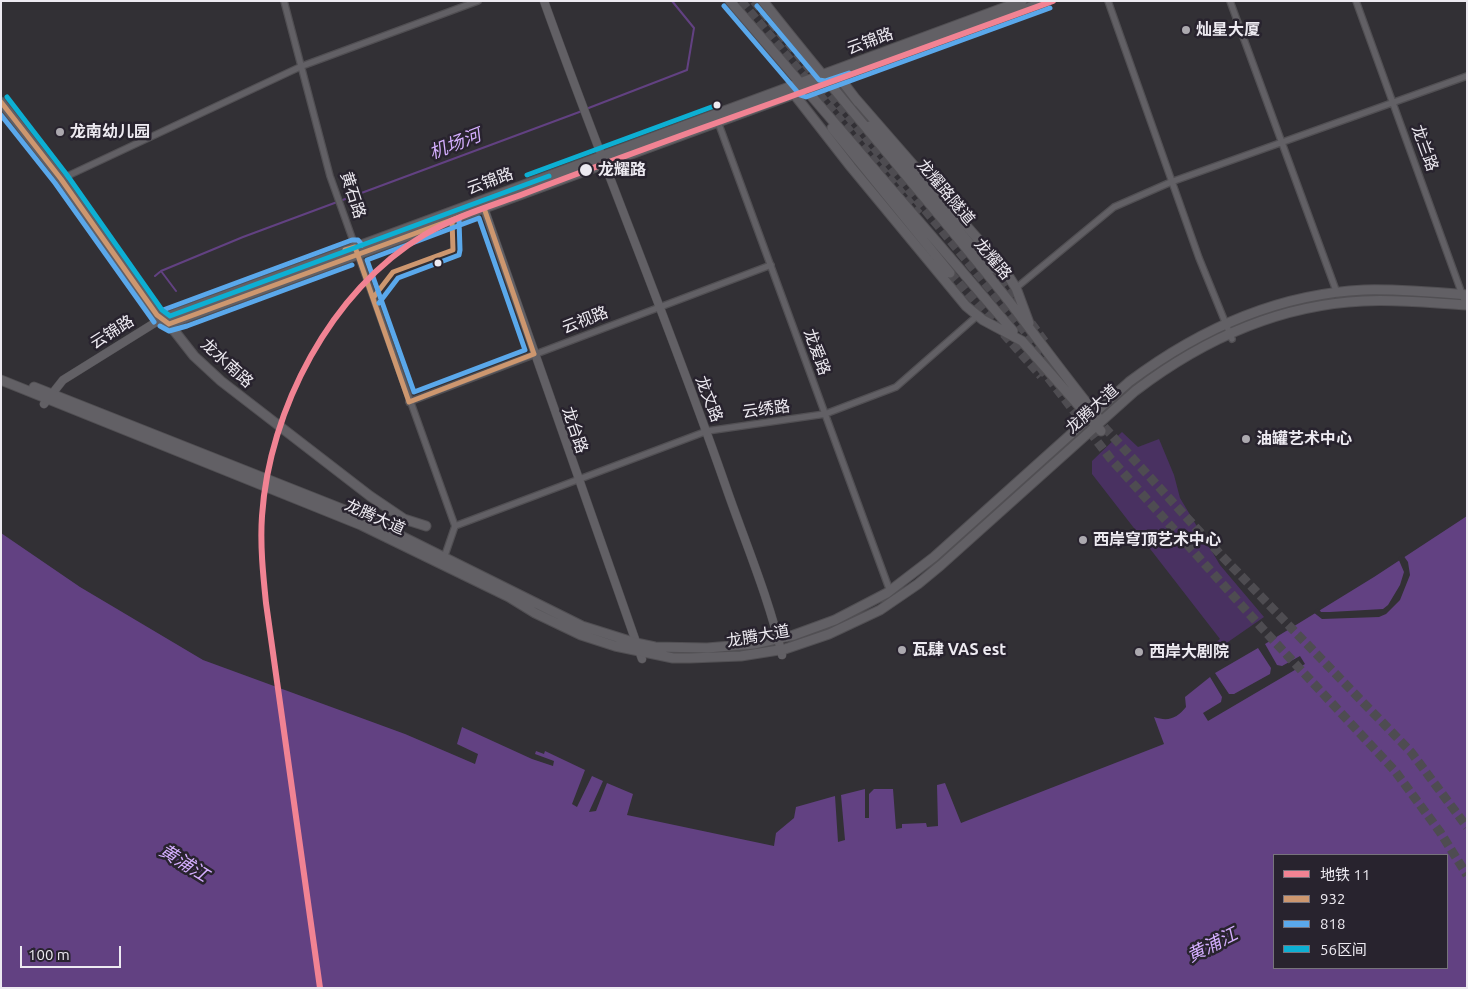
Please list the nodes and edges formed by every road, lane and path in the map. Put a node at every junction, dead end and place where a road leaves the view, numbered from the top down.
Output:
1 (284, 1) edge
2 (478, 1) edge
3 (544, 1) edge
4 (730, 1) edge
5 (763, 1) edge
6 (1022, 1) edge
7 (1046, 1) edge
8 (1108, 1) edge
9 (1230, 1) edge
10 (1356, 1) edge
11 (302, 66) junction
12 (1467, 76) edge
13 (839, 77) junction
14 (826, 78) junction
15 (803, 86) junction
16 (794, 94) junction
17 (855, 98) junction
18 (814, 100) junction
19 (1, 102) edge
20 (847, 104) junction
21 (1394, 104) junction
22 (807, 111) junction
23 (718, 122) junction
24 (878, 134) junction
25 (839, 138) junction
26 (1283, 143) junction
27 (604, 159) junction
28 (61, 179) junction
29 (1171, 182) junction
30 (484, 208) junction
31 (356, 251) junction
32 (771, 264) junction
33 (991, 269) tunnel mouth
34 (950, 273) tunnel mouth
35 (1016, 288) junction
36 (1337, 293) junction
37 (1465, 295) edge
38 (1466, 305) edge
39 (660, 306) junction
40 (977, 316) junction
41 (161, 319) junction
42 (169, 324) junction
43 (1226, 324) junction
44 (1231, 337) junction
45 (1022, 341) junction
46 (1045, 351) junction
47 (534, 354) junction
48 (1, 374) edge
49 (1, 380) edge
50 (48, 399) junction
51 (409, 402) junction
52 (826, 414) junction
53 (1092, 415) junction
54 (1100, 426) junction
55 (707, 431) junction
56 (577, 478) junction
57 (426, 526) dead end
58 (454, 526) junction
59 (443, 561) junction
60 (890, 591) junction
61 (778, 639) junction
62 (639, 651) junction
63 (782, 652) junction

1 - 11 street, 黄石路
2 - 11 street
3 - 27 street, 龙文路
4 - 15 main road, 龙耀路
5 - 14 main road, 龙耀路
6 - 14 main road, 云锦路
7 - 13 main road, 云锦路
8 - 29 street
9 - 26 street
10 - 21 street, 龙兰路
11 - 28 street
11 - 31 street, 黄石路
12 - 21 street
13 - 14 main road, 云锦路
13 - 17 main road, 龙耀路隧道
14 - 15 main road, 云锦路
14 - 20 main road, 龙耀路
15 - 16 main road, 云锦路
15 - 18 main road, 龙耀路
15 - 27 main road, 云锦路
16 - 22 main road, 龙耀路
16 - 23 main road, 云锦路
17 - 24 main road, 龙耀路隧道
17 - 35 main road, 龙耀路
18 - 25 main road
18 - 45 main road, 龙耀路
19 - 28 main road, 龙水南路
20 - 24 main road, 龙耀路隧道
20 - 46 main road, 龙耀路
21 - 26 street
21 - 37 street, 龙兰路
22 - 25 main road
22 - 40 main road, 龙耀路
23 - 27 main road, 云锦路
23 - 32 street, 龙爱路
24 - 33 main road, 龙耀路隧道
25 - 34 main road
26 - 29 street
26 - 36 street
27 - 30 main road, 云锦路
27 - 31 main road, 云锦路
27 - 39 street, 龙文路
28 - 41 main road, 龙水南路
29 - 35 street
29 - 43 street
30 - 31 main road, 云锦路
30 - 47 street, 龙台路
31 - 41 main road, 云锦路
31 - 42 main road, 云锦路
31 - 51 street, 黄石路
32 - 39 street, 云视路
32 - 52 street, 龙爱路
35 - 46 main road, 龙耀路
36 - 37 main road, 龙腾大道
36 - 43 main road, 龙腾大道
37 - 38 street, 龙兰路
38 - 44 main road, 龙腾大道
39 - 47 street, 云视路
39 - 55 street, 龙文路
40 - 45 main road, 龙耀路
40 - 52 street, 云绣路
41 - 42 main road, 龙水南路
41 - 50 street, 云锦路
42 - 57 main road, 龙水南路
43 - 44 street
43 - 53 main road, 龙腾大道
44 - 54 main road, 龙腾大道
45 - 53 main road, 龙耀路
46 - 53 main road, 龙耀路
47 - 51 street, 云视路
47 - 56 street, 龙台路
48 - 50 main road, 龙腾大道
49 - 50 main road, 龙腾大道
50 - 59 main road, 龙腾大道
51 - 58 street, 黄石路
52 - 55 street, 云绣路
52 - 60 street, 龙爱路
53 - 54 main road, 龙耀路
53 - 60 main road, 龙腾大道
54 - 63 main road, 龙腾大道
55 - 56 street, 云绣路
55 - 61 street, 龙文路
56 - 58 street, 云绣路
56 - 62 street, 龙台路
58 - 59 street
59 - 62 main road, 龙腾大道
60 - 61 main road, 龙腾大道
61 - 62 main road, 龙腾大道
61 - 63 street, 龙文路
62 - 63 main road, 龙腾大道

